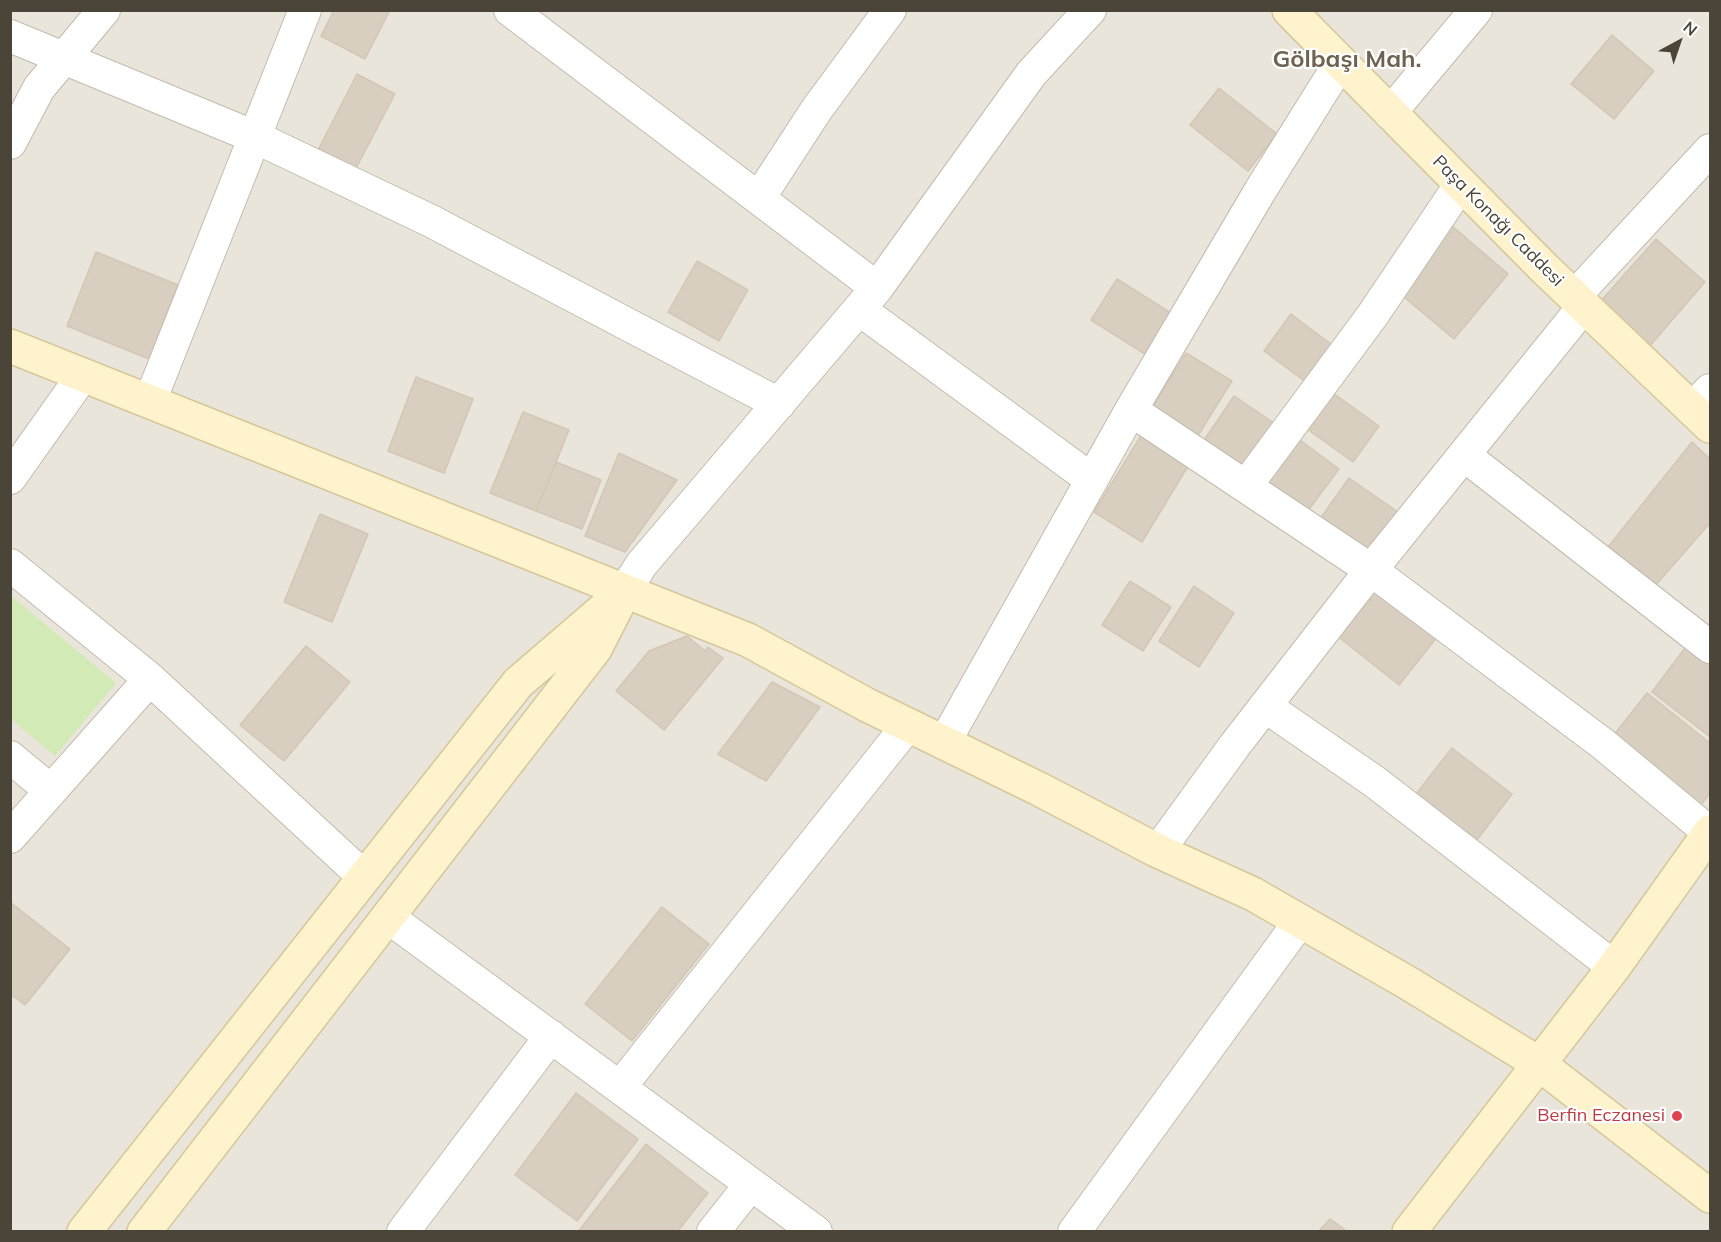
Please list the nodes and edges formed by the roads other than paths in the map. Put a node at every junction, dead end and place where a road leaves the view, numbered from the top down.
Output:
1 (104, 10) edge
2 (305, 10) edge
3 (510, 10) edge
4 (890, 10) edge
5 (1090, 10) edge
6 (1289, 10) edge
7 (1476, 10) edge
8 (10, 36) edge
9 (66, 59) junction
10 (1340, 63) junction
11 (1390, 113) junction
12 (255, 137) junction
13 (10, 143) edge
14 (1710, 150) edge
15 (1461, 184) junction
16 (759, 198) junction
17 (868, 298) junction
18 (1579, 302) junction
19 (10, 346) edge
20 (83, 375) junction
21 (150, 401) junction
22 (779, 404) junction
23 (1704, 408) edge
24 (1131, 410) junction
25 (1464, 455) junction
26 (10, 478) edge
27 (1092, 480) junction
28 (1246, 486) junction
29 (10, 566) edge
30 (1371, 570) junction
31 (625, 591) junction
32 (1710, 647) edge
33 (150, 679) junction
34 (1265, 706) junction
35 (908, 724) junction
36 (944, 742) junction
37 (10, 757) edge
38 (50, 790) junction
39 (1710, 832) edge
40 (10, 837) edge
41 (1158, 851) junction
42 (364, 878) junction
43 (388, 917) junction
44 (1300, 921) junction
45 (1614, 967) junction
46 (551, 1036) junction
47 (1538, 1063) junction
48 (620, 1087) junction
49 (751, 1184) junction
50 (1710, 1196) edge
51 (84, 1232) edge
52 (144, 1232) edge
53 (403, 1232) edge
54 (713, 1232) edge
55 (816, 1232) edge
56 (1074, 1232) edge
57 (1409, 1232) edge

1 - 9 street
2 - 12 street
3 - 16 street
4 - 16 street
5 - 17 street
6 - 10 street, Paşa Konağı Caddesi
7 - 11 street
8 - 9 street
9 - 12 street
9 - 13 street
10 - 11 street, Paşa Konağı Caddesi
10 - 24 street
11 - 15 street, Paşa Konağı Caddesi
12 - 21 street
12 - 22 street
14 - 18 street
15 - 18 street, Paşa Konağı Caddesi
15 - 28 street
16 - 17 street
17 - 22 street
17 - 27 street
18 - 23 street, Paşa Konağı Caddesi
18 - 25 street
19 - 20 street
20 - 21 street
20 - 26 street
21 - 31 street
22 - 31 street
24 - 27 street
24 - 28 street
25 - 30 street
25 - 32 street
27 - 36 street
28 - 30 street
29 - 33 street
30 - 34 street
30 - 39 street
31 - 35 street
31 - 42 street
31 - 43 street
33 - 38 street
33 - 42 street
34 - 41 street
34 - 45 street
35 - 36 street
35 - 48 street
36 - 41 street
37 - 38 street
38 - 40 street
39 - 45 street
41 - 44 street
42 - 51 street
43 - 46 street
43 - 52 street
44 - 47 street
44 - 56 street
45 - 47 street
46 - 48 street
46 - 53 street
47 - 50 street
47 - 57 street
48 - 49 street
49 - 54 street
49 - 55 street

